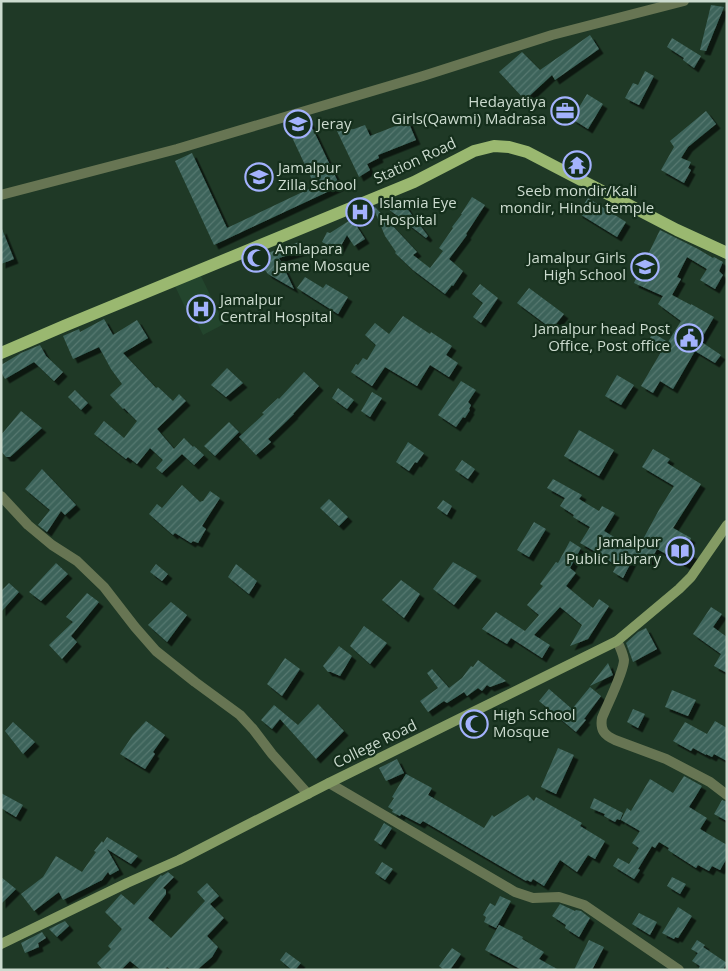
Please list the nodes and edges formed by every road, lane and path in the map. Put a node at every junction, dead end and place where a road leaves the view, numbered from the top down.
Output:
1 (684, 1) edge
2 (1, 195) edge
3 (727, 252) edge
4 (1, 353) edge
5 (1, 496) edge
6 (727, 525) edge
7 (617, 641) junction
8 (329, 783) junction
9 (308, 794) junction
10 (727, 795) edge
11 (1, 944) edge
12 (679, 970) edge

1 - 2 street
3 - 4 main road, Station Road
5 - 9 street
6 - 7 main road, College Road
7 - 8 main road, College Road
7 - 10 street
8 - 9 main road, College Road
8 - 12 street
9 - 11 main road, College Road

